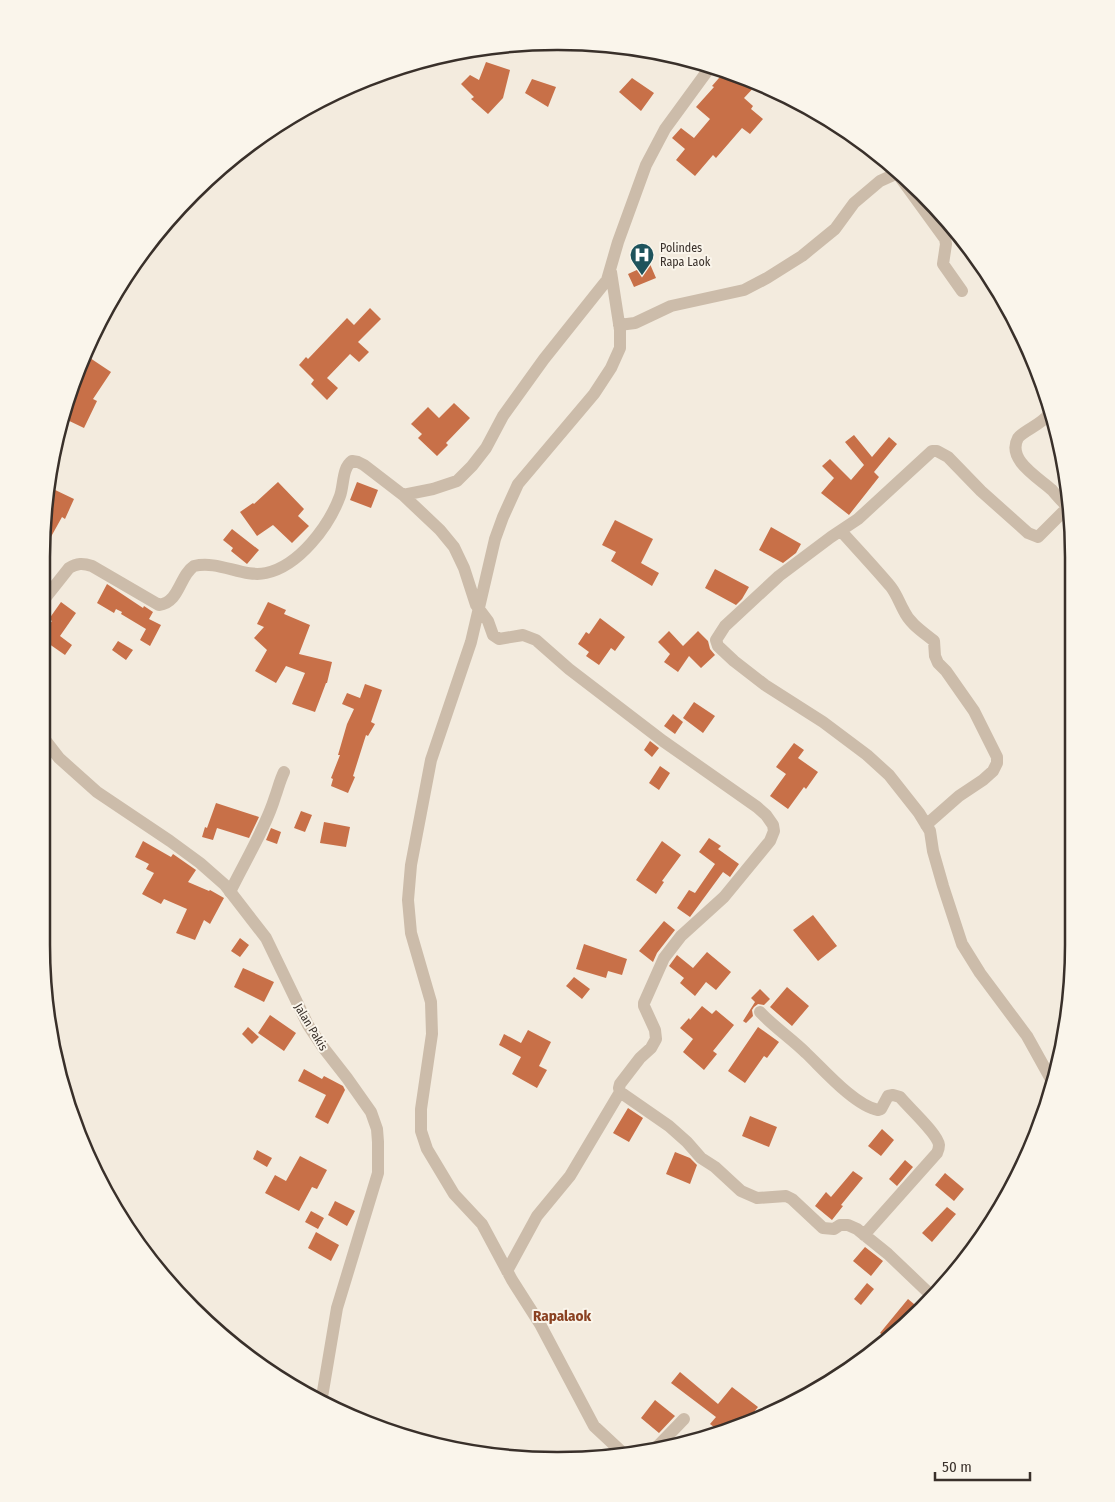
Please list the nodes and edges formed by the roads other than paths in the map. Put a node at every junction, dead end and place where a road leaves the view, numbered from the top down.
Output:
1 (706, 72) edge
2 (892, 176) edge
3 (920, 203) edge
4 (611, 272) junction
5 (962, 291) dead end
6 (618, 325) junction
7 (1045, 417) edge
8 (403, 495) junction
9 (1062, 500) edge
10 (1063, 513) edge
11 (841, 531) junction
12 (50, 592) edge
13 (478, 609) junction
14 (50, 746) edge
15 (284, 772) dead end
16 (926, 825) junction
17 (230, 892) junction
18 (760, 1012) dead end
19 (1048, 1074) edge
20 (620, 1092) junction
21 (864, 1234) junction
22 (507, 1271) junction
23 (927, 1291) edge
24 (322, 1394) edge
25 (684, 1419) dead end
26 (663, 1441) edge
27 (618, 1449) edge

1 - 4 street
2 - 6 street
3 - 5 street
4 - 6 street
4 - 8 street
6 - 13 street
7 - 9 street
8 - 12 street
8 - 13 street
10 - 11 street
11 - 16 street
11 - 16 street
13 - 20 street
13 - 22 street
14 - 17 street, Jalan Pakis
15 - 17 street
16 - 19 street
17 - 24 street, Jalan Pakis
18 - 21 street
20 - 21 street
20 - 22 street
21 - 23 street
22 - 27 street
25 - 26 street

